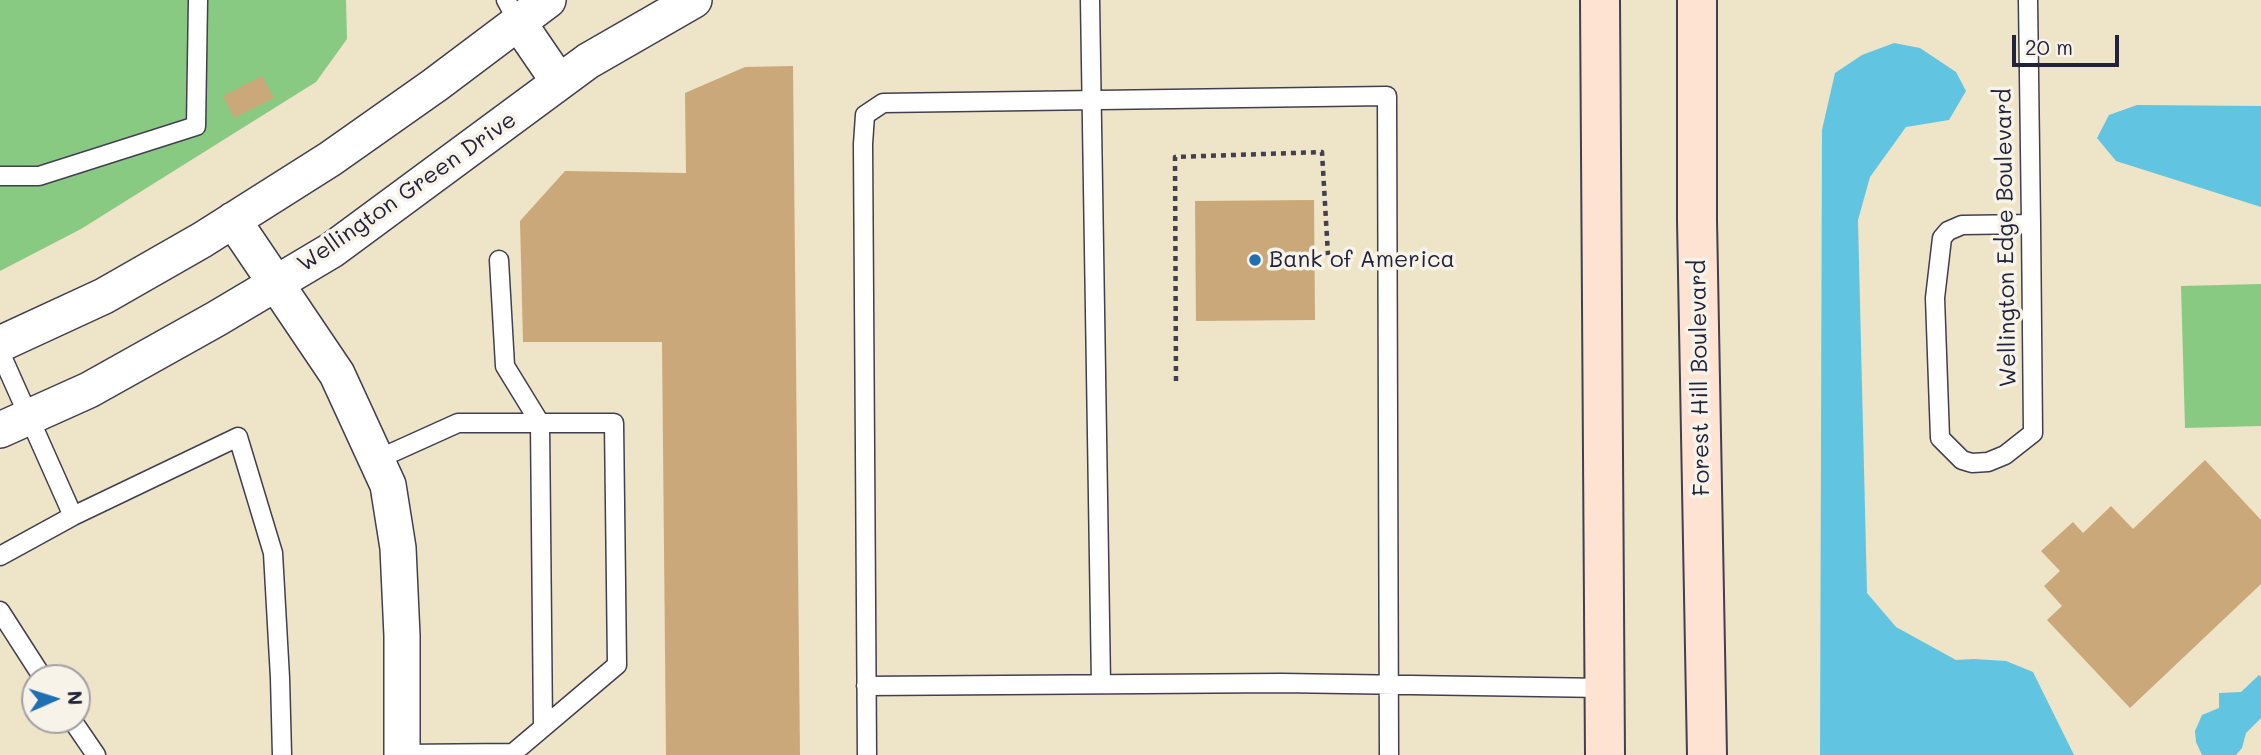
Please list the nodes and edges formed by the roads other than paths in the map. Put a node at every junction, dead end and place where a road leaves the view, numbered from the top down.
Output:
1 (198, 0) edge
2 (548, 0) edge
3 (694, 0) edge
4 (1090, 0) edge
5 (1600, 0) edge
6 (1675, 0) edge
7 (1697, 0) edge
8 (2028, 0) edge
9 (512, 11) edge
10 (1696, 66) junction
11 (559, 82) junction
12 (1093, 101) junction
13 (0, 176) edge
14 (233, 220) junction
15 (2031, 224) junction
16 (499, 260) dead end
17 (277, 283) junction
18 (0, 344) edge
19 (0, 352) edge
20 (540, 423) junction
21 (15, 424) edge
22 (376, 460) junction
23 (73, 516) junction
24 (0, 556) edge
25 (0, 611) edge
26 (34, 664) edge
27 (1101, 683) junction
28 (1388, 684) junction
29 (866, 686) junction
30 (1604, 688) junction
31 (543, 727) junction
32 (82, 734) edge
33 (96, 755) edge
34 (282, 755) edge
35 (402, 755) edge
36 (867, 755) edge
37 (1389, 755) edge
38 (1605, 755) edge
39 (1707, 755) edge

1 - 13 lane
2 - 9 street
3 - 11 street, Wellington Green Drive
4 - 12 lane
5 - 30 main road
6 - 10 main road
7 - 10 main road, Forest Hill Boulevard
8 - 15 lane, Wellington Edge Boulevard
9 - 11 street
9 - 14 street
10 - 39 main road, Forest Hill Boulevard
11 - 17 street, Wellington Green Drive
12 - 27 lane
12 - 28 lane
12 - 29 lane
14 - 17 street
14 - 18 street
15 - 15 lane, Wellington Edge Boulevard
16 - 20 lane
17 - 21 street, Wellington Green Drive
17 - 22 street
19 - 21 lane
20 - 22 lane
20 - 31 lane
20 - 31 lane
21 - 23 lane
22 - 35 street
23 - 24 lane
23 - 34 lane
25 - 26 lane
27 - 28 lane
27 - 29 lane
28 - 30 lane
28 - 37 lane
29 - 36 lane
30 - 38 main road
31 - 35 lane
32 - 33 lane

